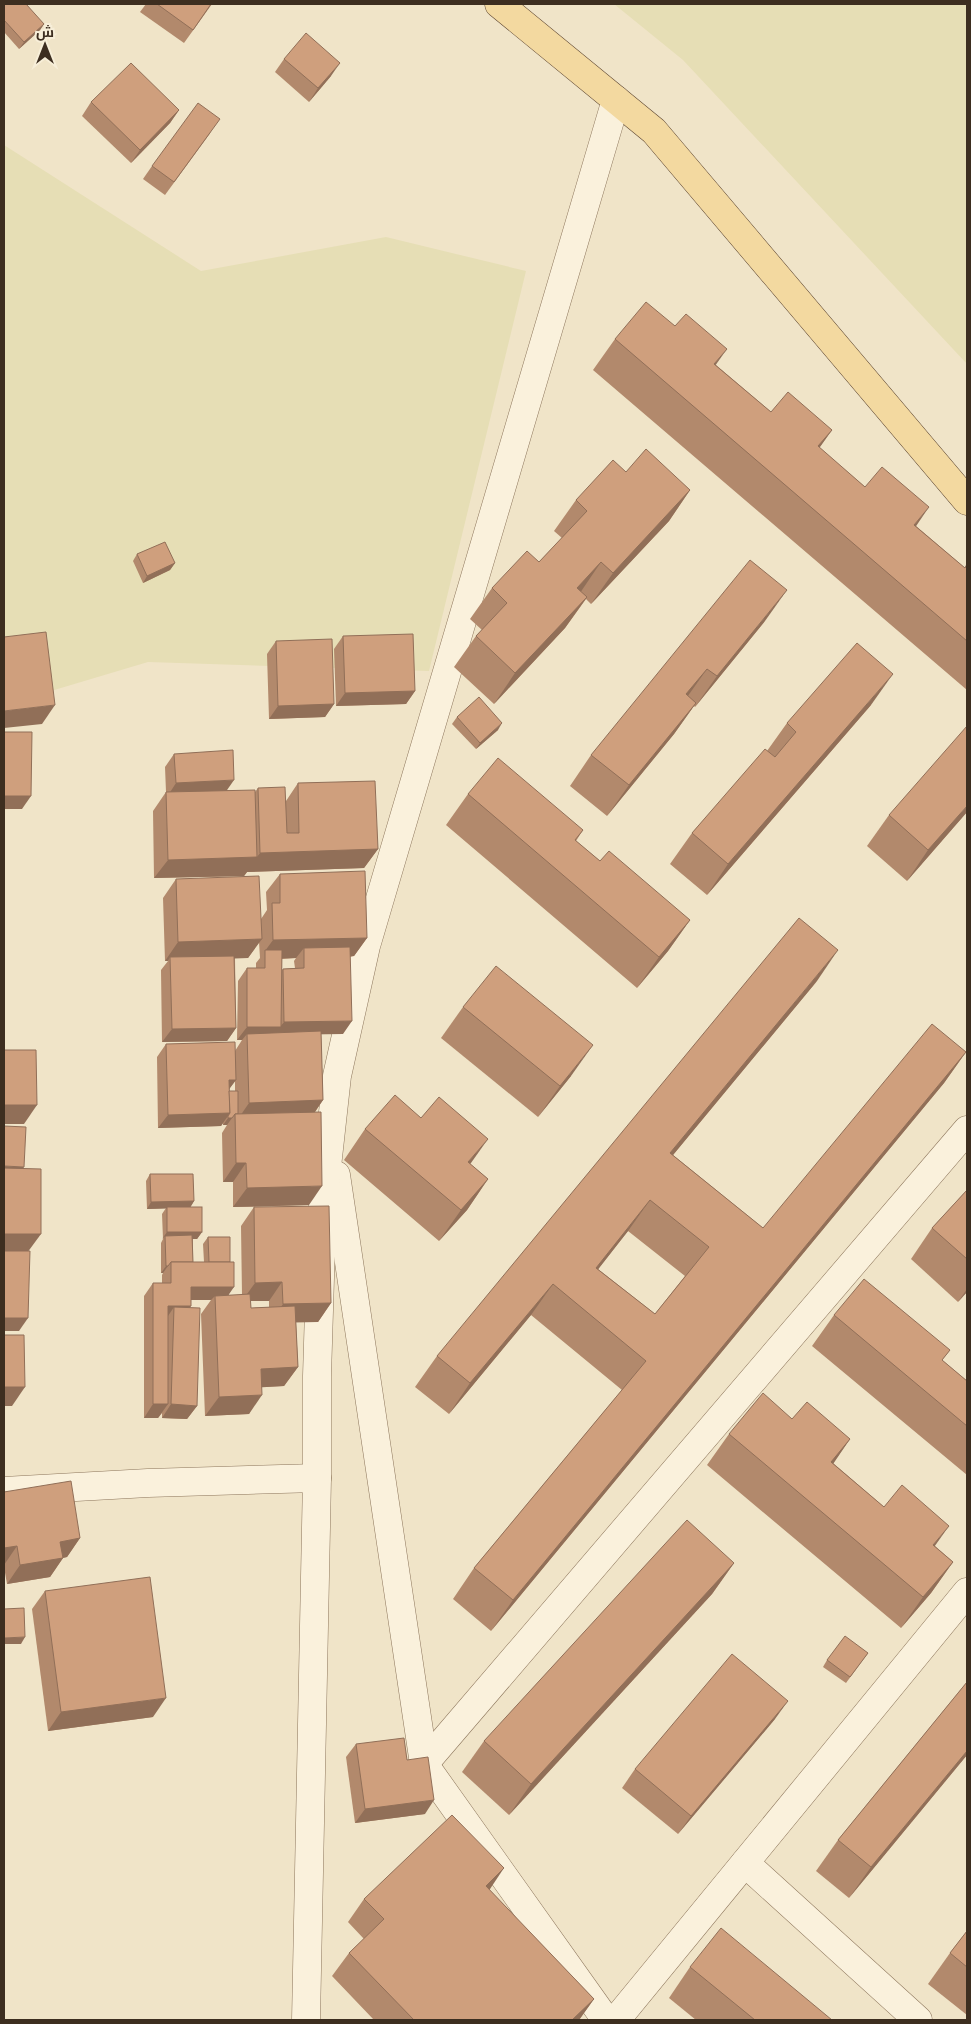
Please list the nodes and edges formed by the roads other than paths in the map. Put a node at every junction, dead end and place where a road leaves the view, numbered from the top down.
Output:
1 (499, 4) edge
2 (616, 100) junction
3 (967, 501) edge
4 (967, 1130) edge
5 (331, 1136) junction
6 (318, 1478) junction
7 (4, 1491) edge
8 (967, 1592) edge
9 (424, 1764) junction
10 (745, 1863) junction
11 (306, 2020) edge
12 (606, 2020) edge
13 (616, 2020) edge
14 (918, 2020) edge

1 - 2 main road
2 - 3 main road
2 - 5 street
4 - 9 street
5 - 6 street
5 - 9 street
6 - 7 street
6 - 11 street
8 - 10 street
9 - 12 street
10 - 13 street
10 - 14 street

